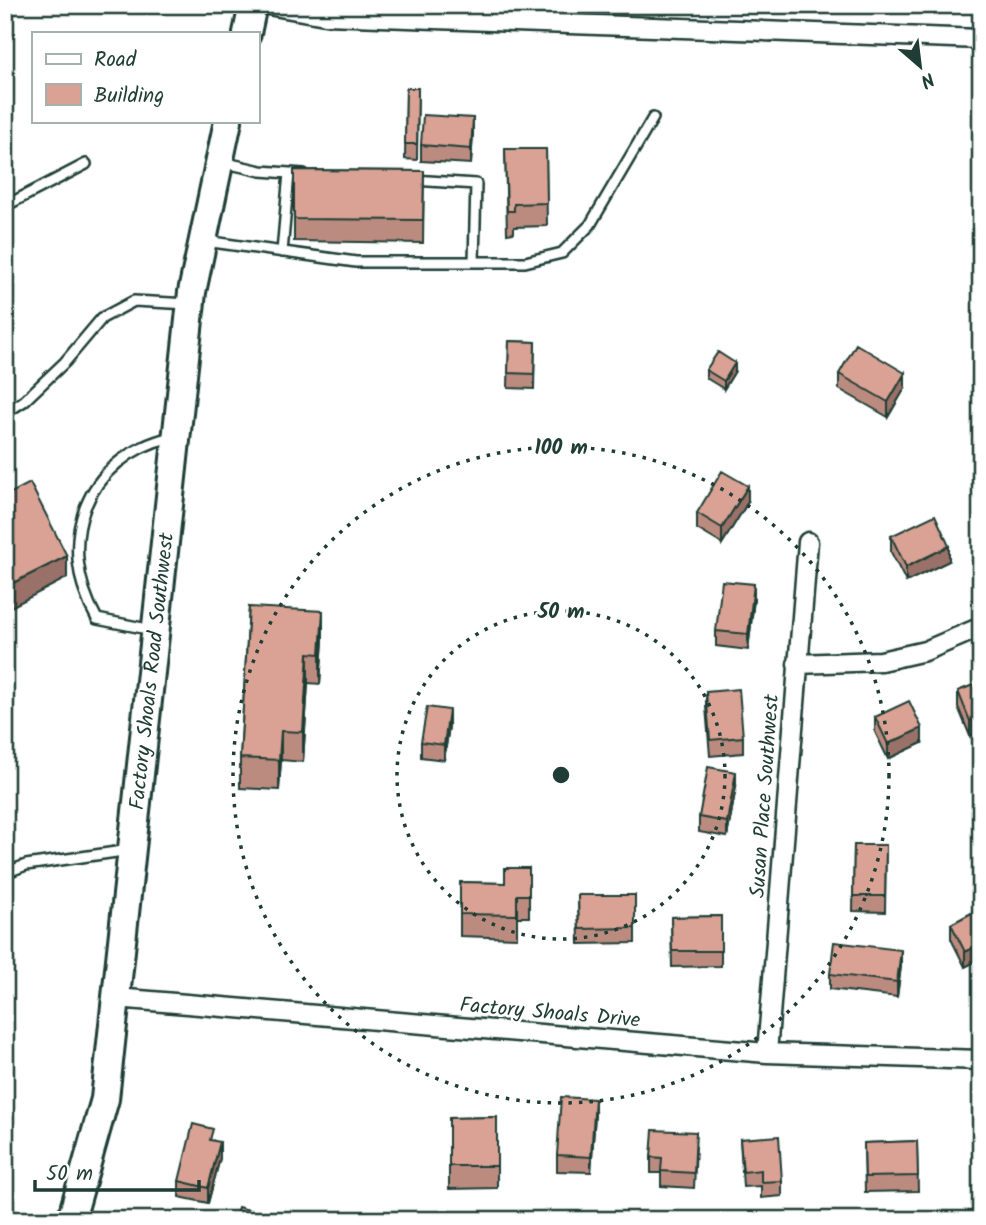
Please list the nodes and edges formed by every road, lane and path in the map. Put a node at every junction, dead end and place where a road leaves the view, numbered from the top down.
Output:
1 (253, 5) edge
2 (268, 5) edge
3 (247, 32) edge
4 (981, 39) edge
5 (653, 118) dead end
6 (228, 122) edge
7 (220, 161) junction
8 (86, 164) dead end
9 (289, 173) junction
10 (318, 175) edge
11 (397, 179) edge
12 (5, 206) edge
13 (203, 240) junction
14 (282, 252) junction
15 (474, 262) junction
16 (191, 304) junction
17 (5, 413) edge
18 (177, 436) junction
19 (808, 542) dead end
20 (981, 627) edge
21 (156, 630) junction
22 (797, 664) junction
23 (132, 850) junction
24 (5, 873) edge
25 (116, 998) junction
26 (767, 1053) junction
27 (981, 1060) edge
28 (71, 1220) edge

1 - 3 street
2 - 4 street
5 - 15 lane
6 - 7 street, Factory Shoals Road Southwest
7 - 9 lane
7 - 13 street, Factory Shoals Road Southwest
8 - 12 lane
9 - 10 lane
9 - 14 lane
11 - 15 lane
13 - 14 lane
13 - 16 street, Factory Shoals Road Southwest
14 - 15 lane
16 - 17 lane
16 - 18 street, Factory Shoals Road Southwest
18 - 21 street, Factory Shoals Road Southwest
18 - 21 lane
19 - 22 street, Susan Place Southwest
20 - 22 street
21 - 23 street, Factory Shoals Road Southwest
22 - 26 street, Susan Place Southwest
23 - 24 lane
23 - 25 street, Factory Shoals Road Southwest
25 - 26 street, Factory Shoals Drive
25 - 28 street, Factory Shoals Road Southwest
26 - 27 street, Factory Shoals Drive

